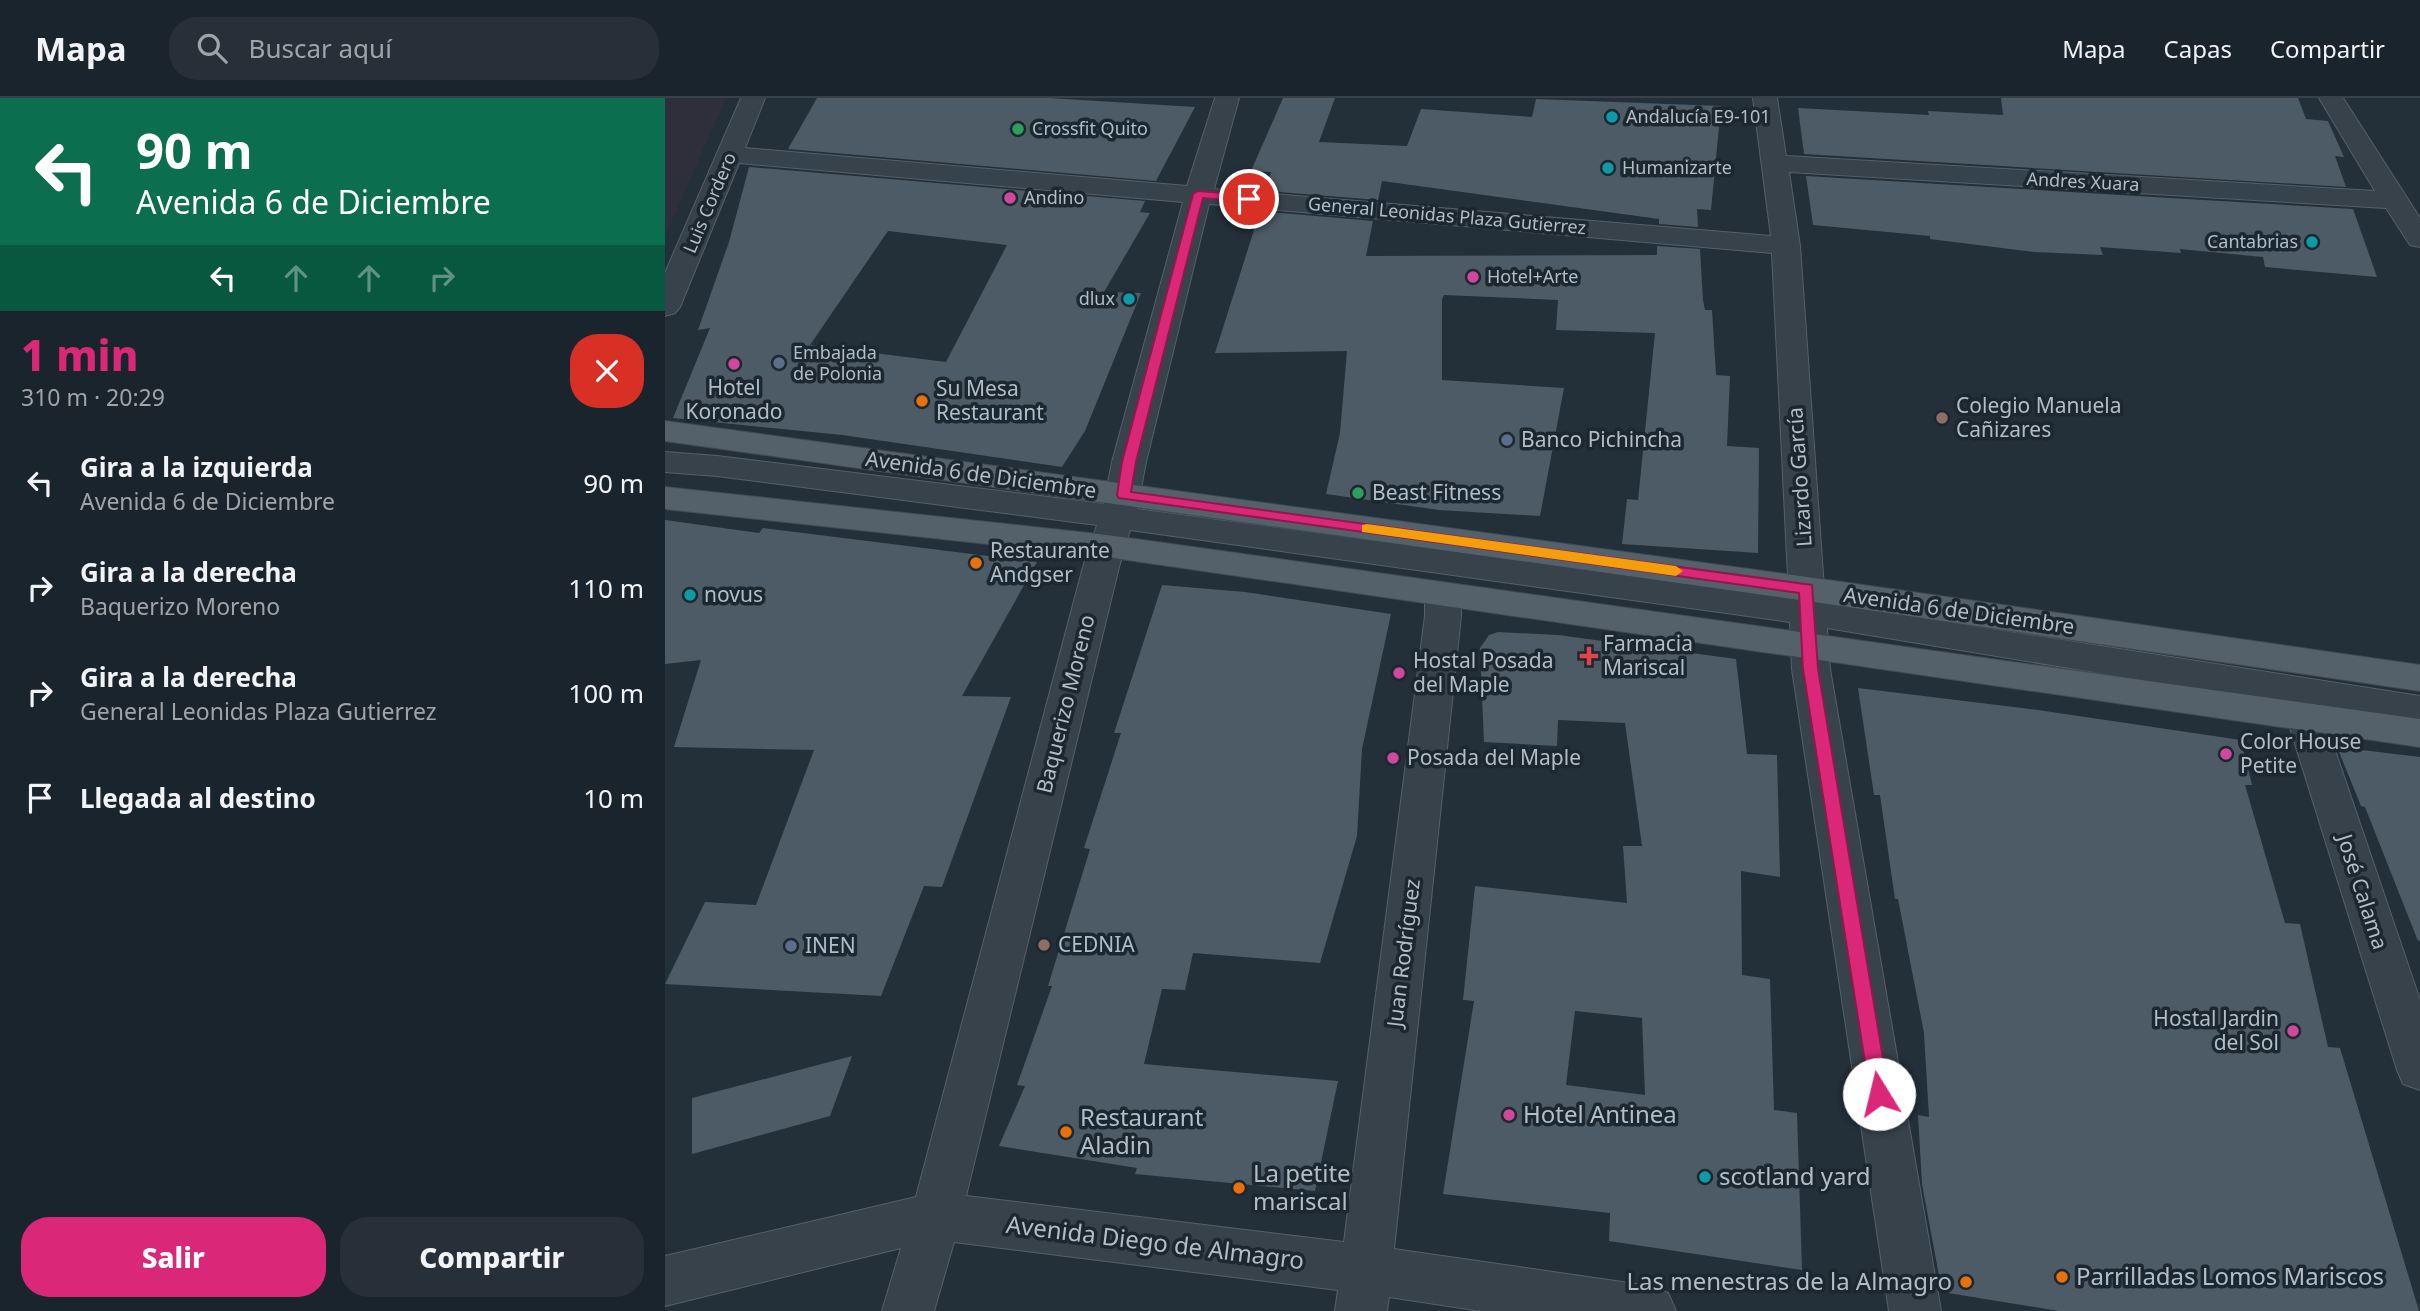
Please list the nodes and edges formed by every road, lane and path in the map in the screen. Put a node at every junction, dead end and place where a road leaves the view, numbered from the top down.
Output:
1 (753, 98) edge
2 (1227, 98) edge
3 (1765, 98) edge
4 (2330, 98) edge
5 (731, 155) junction
6 (1773, 163) junction
7 (1198, 194) junction
8 (2392, 200) junction
9 (2420, 239) edge
10 (1786, 246) junction
11 (676, 257) edge
12 (665, 307) edge
13 (665, 431) edge
14 (665, 462) edge
15 (665, 498) edge
16 (1116, 519) junction
17 (1443, 595) junction
18 (1807, 616) junction
19 (2420, 678) edge
20 (2420, 710) edge
21 (2305, 715) junction
22 (2420, 733) edge
23 (2420, 1070) edge
24 (936, 1216) junction
25 (665, 1281) edge
26 (1363, 1290) edge
27 (908, 1311) edge
28 (1650, 1311) edge
29 (1915, 1311) edge

1 - 5 street, Luis Cordero
2 - 7 street, Baquerizo Moreno
3 - 6 street, Lizardo García
4 - 8 street
5 - 7 street, General Leonidas Plaza Gutierrez
5 - 11 street, Luis Cordero
6 - 8 street, Andres Xuara
6 - 10 street, Lizardo García
7 - 10 street, General Leonidas Plaza Gutierrez
7 - 16 street, Baquerizo Moreno
8 - 9 street
10 - 18 street, Lizardo García
11 - 12 street, Luis Cordero
13 - 16 main road, Avenida 6 de Diciembre
14 - 16 street
15 - 16 main road, Avenida 6 de Diciembre
16 - 17 main road, Avenida 6 de Diciembre
16 - 18 street
16 - 24 street, Baquerizo Moreno
17 - 18 main road, Avenida 6 de Diciembre
17 - 26 street, Juan Rodríguez
18 - 19 main road, Avenida 6 de Diciembre
18 - 20 street
18 - 21 main road, Avenida 6 de Diciembre
18 - 29 street, Lizardo García
21 - 22 main road, Avenida 6 de Diciembre
21 - 23 street, José Calama
24 - 25 street, Avenida Diego de Almagro
24 - 26 street, Avenida Diego de Almagro
24 - 27 street, Baquerizo Moreno
26 - 28 street, Avenida Diego de Almagro

